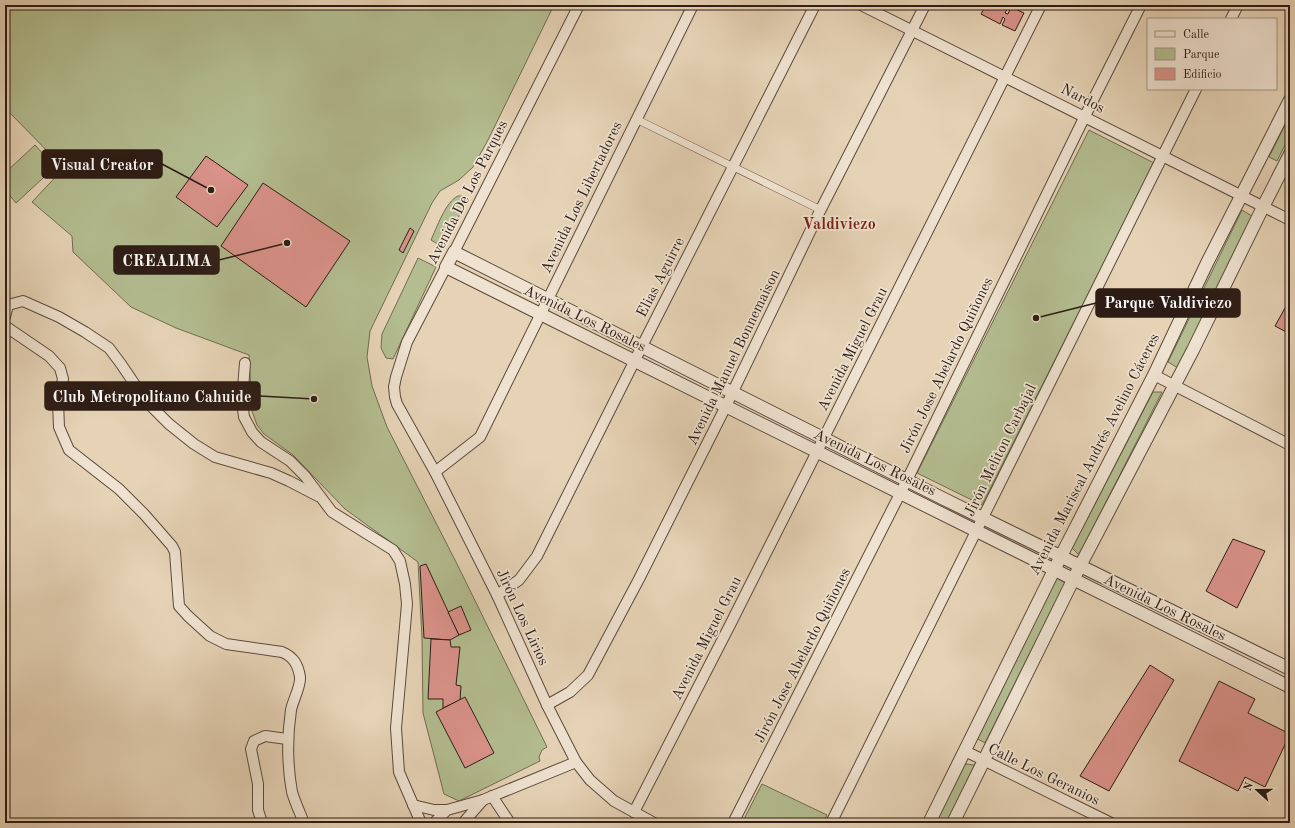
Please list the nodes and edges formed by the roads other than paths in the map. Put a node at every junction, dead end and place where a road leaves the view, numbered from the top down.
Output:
1 (579, 5) edge
2 (693, 5) edge
3 (815, 5) edge
4 (861, 5) edge
5 (926, 5) edge
6 (1041, 5) edge
7 (1141, 5) edge
8 (1238, 5) edge
9 (1232, 18) edge
10 (912, 31) junction
11 (1005, 76) junction
12 (1195, 90) edge
13 (1290, 100) edge
14 (1085, 116) junction
15 (636, 119) junction
16 (1290, 154) edge
17 (1162, 155) junction
18 (733, 167) junction
19 (1241, 196) junction
20 (1263, 207) junction
21 (820, 210) junction
22 (1290, 220) edge
23 (454, 252) junction
24 (446, 267) junction
25 (547, 299) junction
26 (6, 304) edge
27 (540, 313) junction
28 (5, 317) edge
29 (5, 326) edge
30 (642, 347) junction
31 (635, 360) junction
32 (245, 363) dead end
33 (1154, 375) junction
34 (1174, 385) junction
35 (733, 393) junction
36 (395, 397) joint
37 (726, 406) junction
38 (823, 438) junction
39 (1290, 445) edge
40 (817, 451) junction
41 (435, 472) junction
42 (907, 480) junction
43 (900, 493) junction
44 (320, 497) junction
45 (983, 518) junction
46 (977, 531) junction
47 (1061, 556) junction
48 (1080, 566) junction
49 (1054, 569) junction
50 (1074, 579) junction
51 (497, 595) junction
52 (1290, 669) edge
53 (1290, 687) edge
54 (547, 705) junction
55 (287, 739) junction
56 (965, 751) junction
57 (984, 761) junction
58 (576, 762) junction
59 (487, 798) junction
60 (413, 805) junction
61 (448, 810) junction
62 (634, 812) junction
63 (262, 823) edge
64 (304, 823) edge
65 (421, 823) edge
66 (434, 823) edge
67 (463, 823) edge
68 (510, 823) edge
69 (654, 823) edge
70 (733, 823) edge
71 (831, 823) edge
72 (929, 823) edge
73 (953, 823) edge
74 (1111, 823) edge

1 - 23 street, Avenida De Los Parques
2 - 15 street, Avenida Los Libertadores
3 - 18 street, Elias Aguirre
4 - 10 street, Nardos
5 - 10 street, Avenida Manuel Bonnemaison
6 - 11 street, Avenida Miguel Grau
7 - 14 street, Jirón Jose Abelardo Quiñones
8 - 9 street
10 - 11 street, Nardos
10 - 21 street, Avenida Manuel Bonnemaison
11 - 14 street, Nardos
11 - 38 street, Avenida Miguel Grau
12 - 17 street, Jirón Meliton Carbajal
13 - 19 street, Avenida Mariscal Andrés Avelino Cáceres
14 - 17 street, Nardos
14 - 42 street, Jirón Jose Abelardo Quiñones
15 - 18 street
15 - 25 street, Avenida Los Libertadores
16 - 20 street
17 - 19 street, Nardos
17 - 45 street, Jirón Meliton Carbajal
18 - 21 street
18 - 30 street, Elias Aguirre
19 - 20 street, Nardos
19 - 33 street, Avenida Mariscal Andrés Avelino Cáceres
20 - 22 street, Nardos
20 - 34 street
21 - 35 street, Avenida Manuel Bonnemaison
23 - 24 street, Avenida De Los Parques
23 - 25 street, Avenida Los Rosales
24 - 27 street, Avenida Los Rosales
24 - 36 street, Avenida De Los Parques
25 - 27 street, Avenida Los Libertadores
25 - 30 street, Avenida Los Rosales
26 - 28 street
26 - 44 street
27 - 31 street, Avenida Los Rosales
27 - 41 street, Avenida Los Libertadores
29 - 55 street
30 - 31 street, Elias Aguirre
30 - 35 street, Avenida Los Rosales
31 - 37 street, Avenida Los Rosales
31 - 51 street, Elias Aguirre
32 - 44 street
33 - 34 street
33 - 47 street, Avenida Mariscal Andrés Avelino Cáceres
34 - 39 street
34 - 48 street
35 - 37 street, Avenida Manuel Bonnemaison
35 - 38 street, Avenida Los Rosales
36 - 41 street, Jirón Los Lirios
37 - 40 street, Avenida Los Rosales
37 - 54 street, Avenida Manuel Bonnemaison
38 - 40 street, Avenida Miguel Grau
38 - 42 street, Avenida Los Rosales
40 - 43 street, Avenida Los Rosales
40 - 62 street, Avenida Miguel Grau
41 - 51 street, Jirón Los Lirios
42 - 43 street, Jirón Jose Abelardo Quiñones
42 - 45 street, Avenida Los Rosales
43 - 46 street, Avenida Los Rosales
43 - 70 street, Jirón Jose Abelardo Quiñones
44 - 60 street
45 - 46 street, Jirón Meliton Carbajal
45 - 47 street, Avenida Los Rosales
46 - 49 street, Avenida Los Rosales
46 - 71 street, Jirón Meliton Carbajal
47 - 48 street, Avenida Los Rosales
47 - 49 street, Avenida Mariscal Andrés Avelino Cáceres
48 - 50 street
48 - 52 street, Avenida Los Rosales
49 - 50 street, Avenida Los Rosales
49 - 56 street, Avenida Mariscal Andrés Avelino Cáceres
50 - 53 street, Avenida Los Rosales
50 - 57 street
51 - 54 street, Jirón Los Lirios
54 - 58 street, Jirón Los Lirios
55 - 63 street
55 - 64 street
56 - 57 street, Calle Los Geranios
56 - 72 street, Avenida Mariscal Andrés Avelino Cáceres
57 - 73 street
57 - 74 street, Calle Los Geranios
58 - 59 street
58 - 62 street, Jirón Los Lirios
59 - 61 street
59 - 67 street
59 - 68 street
60 - 61 street
60 - 65 street
61 - 66 street
62 - 69 street, Jirón Los Lirios

